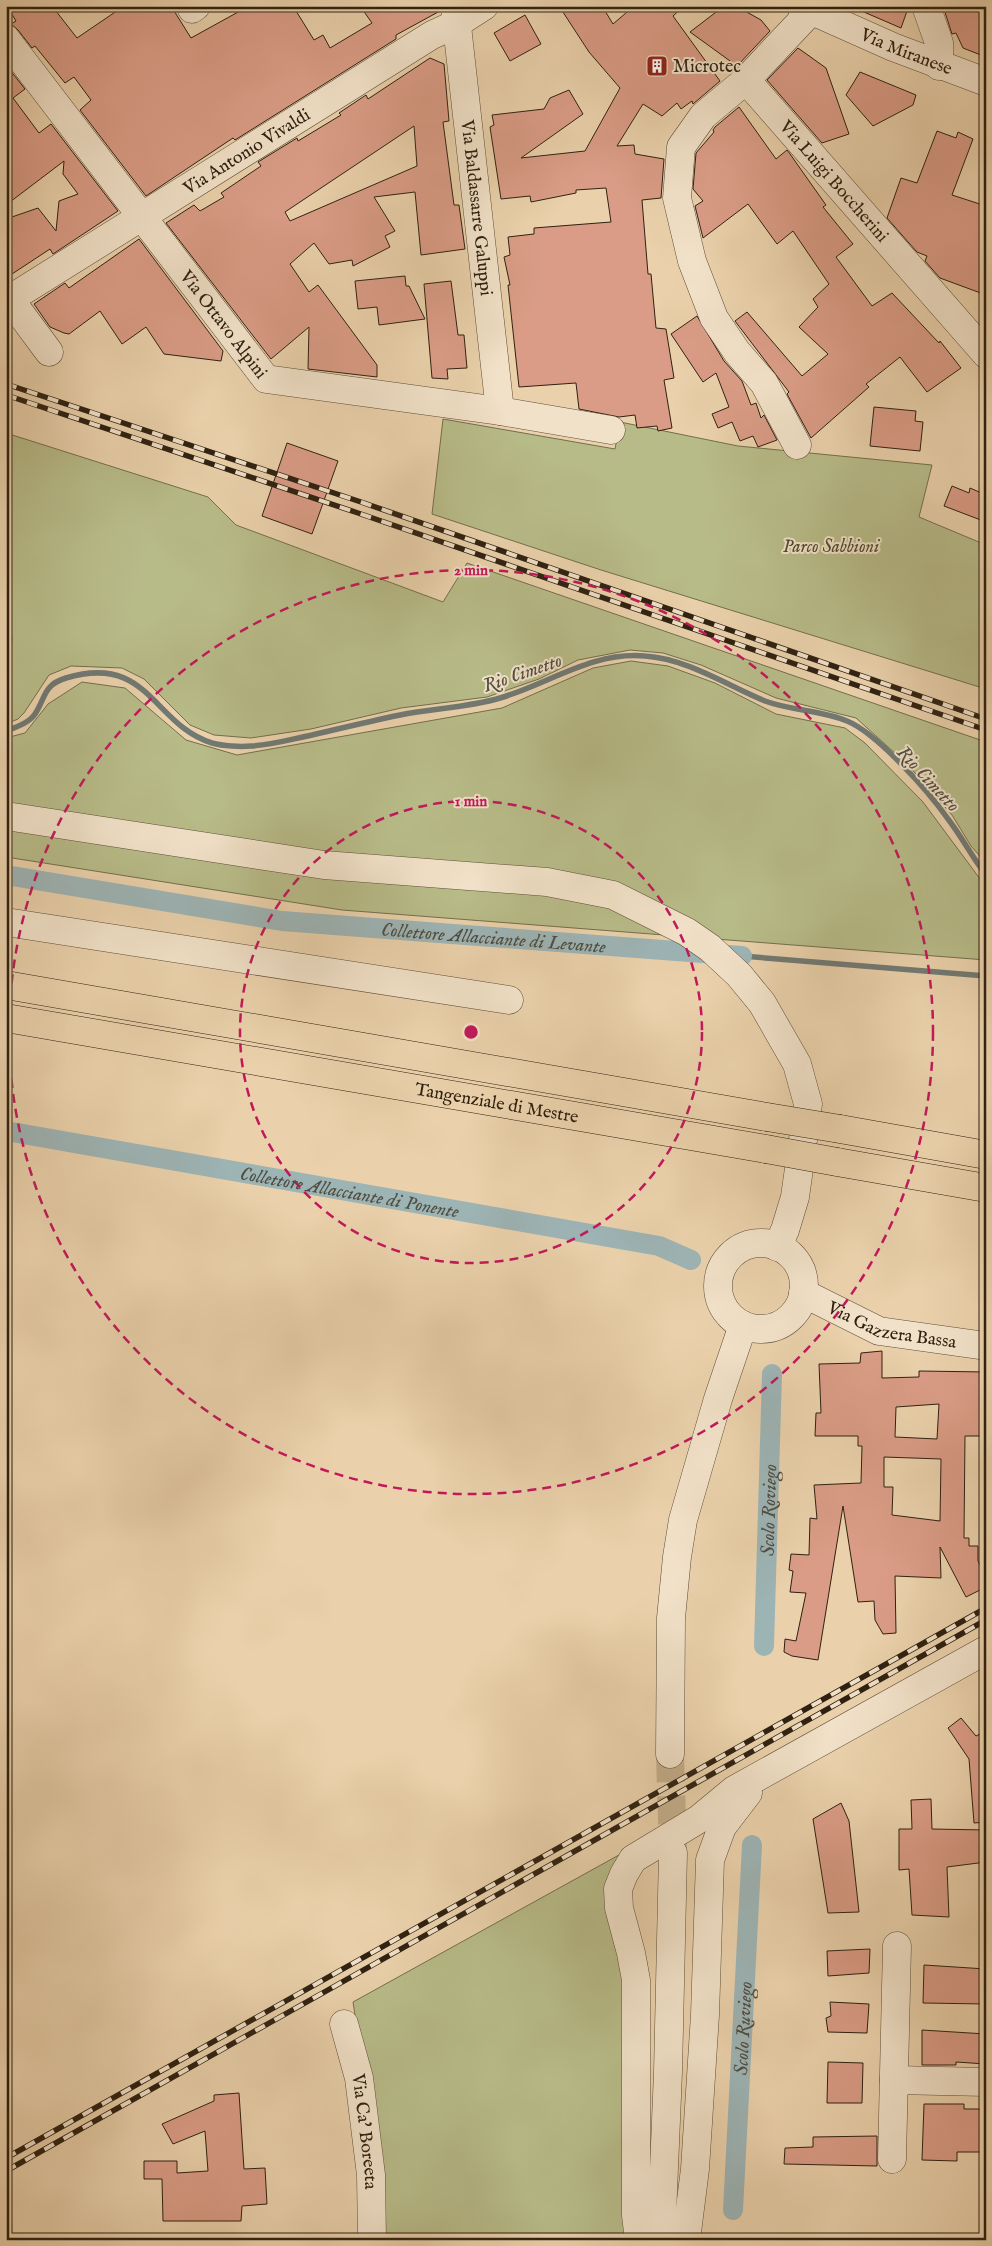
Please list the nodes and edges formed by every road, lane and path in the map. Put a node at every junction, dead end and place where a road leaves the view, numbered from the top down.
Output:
1 (484, 6) edge
2 (926, 6) edge
3 (806, 9) edge
4 (455, 15) edge
5 (6, 39) edge
6 (939, 66) junction
7 (746, 80) junction
8 (986, 82) edge
9 (143, 216) junction
10 (8, 296) edge
11 (49, 352) dead end
12 (986, 354) edge
13 (500, 411) junction
14 (610, 430) dead end
15 (798, 446) dead end
16 (6, 816) edge
17 (6, 922) edge
18 (6, 985) edge
19 (509, 1000) dead end
20 (6, 1018) edge
21 (986, 1155) edge
22 (986, 1188) edge
23 (777, 1247) junction
24 (803, 1293) junction
25 (743, 1325) junction
26 (986, 1346) edge
27 (986, 1650) edge
28 (670, 1754) tunnel mouth
29 (766, 1773) junction
30 (673, 1853) tunnel mouth
31 (897, 1946) dead end
32 (344, 2024) dead end
33 (894, 2080) junction
34 (986, 2082) edge
35 (892, 2159) dead end
36 (372, 2240) edge
37 (639, 2240) edge
38 (661, 2240) edge
39 (686, 2240) edge

1 - 4 street, Via Antonio Vivaldi
2 - 6 street
3 - 6 street, Via Miranese
3 - 7 street
4 - 9 street, Via Antonio Vivaldi
4 - 13 street, Via Baldassarre Galuppi
5 - 9 street, Via Ottavo Alpini
6 - 8 street, Via Miranese
7 - 12 street, Via Luigi Boccherini
7 - 15 street
9 - 10 street, Via Antonio Vivaldi
9 - 13 street, Via Ottavo Alpini
10 - 11 street
13 - 14 street, Via Ottavo Alpini
16 - 23 street
17 - 19 street
18 - 21 highway, Tangenziale di Mestre, bridge
20 - 22 highway, Tangenziale di Mestre, bridge
23 - 24 street
23 - 25 street
24 - 25 street
24 - 26 street, Via Gazzera Bassa
25 - 28 street
27 - 29 street
29 - 37 street
29 - 39 street
30 - 38 street
31 - 33 street
32 - 36 street, Via Ca' Boreeta
33 - 34 street
33 - 35 street

